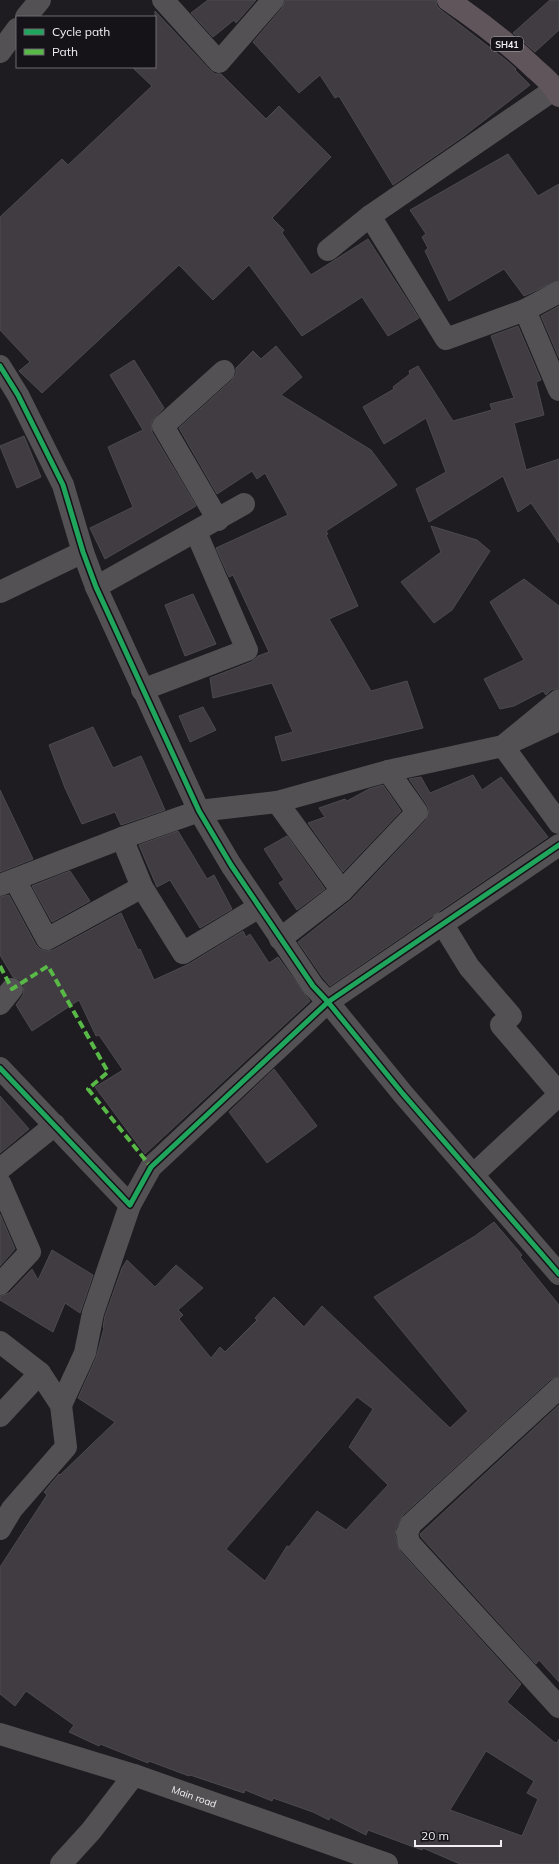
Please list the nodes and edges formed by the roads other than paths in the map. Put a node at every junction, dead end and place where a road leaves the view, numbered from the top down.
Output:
1 (40, 0) edge
2 (163, 0) edge
3 (273, 0) edge
4 (448, 0) edge
5 (27, 16) edge
6 (16, 30) edge
7 (0, 52) edge
8 (557, 92) edge
9 (370, 216) junction
10 (328, 250) dead end
11 (559, 292) edge
12 (525, 310) junction
13 (0, 366) edge
14 (224, 371) dead end
15 (559, 390) edge
16 (244, 504) dead end
17 (218, 520) junction
18 (196, 532) junction
19 (83, 552) junction
20 (96, 587) junction
21 (0, 592) edge
22 (142, 690) junction
23 (559, 700) edge
24 (559, 720) edge
25 (503, 746) junction
26 (388, 771) junction
27 (277, 802) junction
28 (199, 811) junction
29 (559, 823) edge
30 (122, 838) junction
31 (559, 845) edge
32 (7, 882) edge
33 (142, 887) junction
34 (342, 891) junction
35 (259, 907) junction
36 (442, 924) junction
37 (280, 939) junction
38 (328, 1002) junction
39 (0, 1068) edge
40 (559, 1094) edge
41 (54, 1124) junction
42 (0, 1170) edge
43 (474, 1174) junction
44 (0, 1183) edge
45 (130, 1204) junction
46 (557, 1268) edge
47 (0, 1284) edge
48 (0, 1342) edge
49 (40, 1373) junction
50 (559, 1388) edge
51 (61, 1405) junction
52 (0, 1416) edge
53 (6, 1503) edge
54 (0, 1529) edge
55 (559, 1706) edge
56 (0, 1734) edge
57 (134, 1776) junction
58 (364, 1860) edge
59 (61, 1864) edge
60 (387, 1864) edge

1 - 5 street
2 - 3 street
4 - 8 main road, SH41
6 - 7 street
8 - 9 street
9 - 10 street
9 - 12 street
11 - 12 street
12 - 15 street
13 - 19 street
14 - 17 street
16 - 17 street
17 - 18 street
18 - 20 street
18 - 22 street
19 - 20 street
19 - 21 street
20 - 22 street
22 - 28 street
23 - 25 street
24 - 25 street
25 - 26 street
25 - 29 street
26 - 27 street
26 - 34 street
27 - 28 street
27 - 34 street
28 - 30 street
28 - 35 street
30 - 32 street
30 - 33 street
31 - 36 street
32 - 33 street
33 - 35 street
34 - 37 street
35 - 37 street
36 - 38 street
36 - 40 street
37 - 38 street
38 - 43 street
38 - 45 street
39 - 41 street
40 - 43 street
41 - 42 street
41 - 45 street
43 - 46 street
44 - 47 street
45 - 51 street
48 - 49 street
49 - 51 street
49 - 52 street
50 - 55 street
51 - 53 street
53 - 54 street
56 - 57 street, Main road
57 - 58 street, Main road
57 - 59 street
58 - 60 street, Main road

